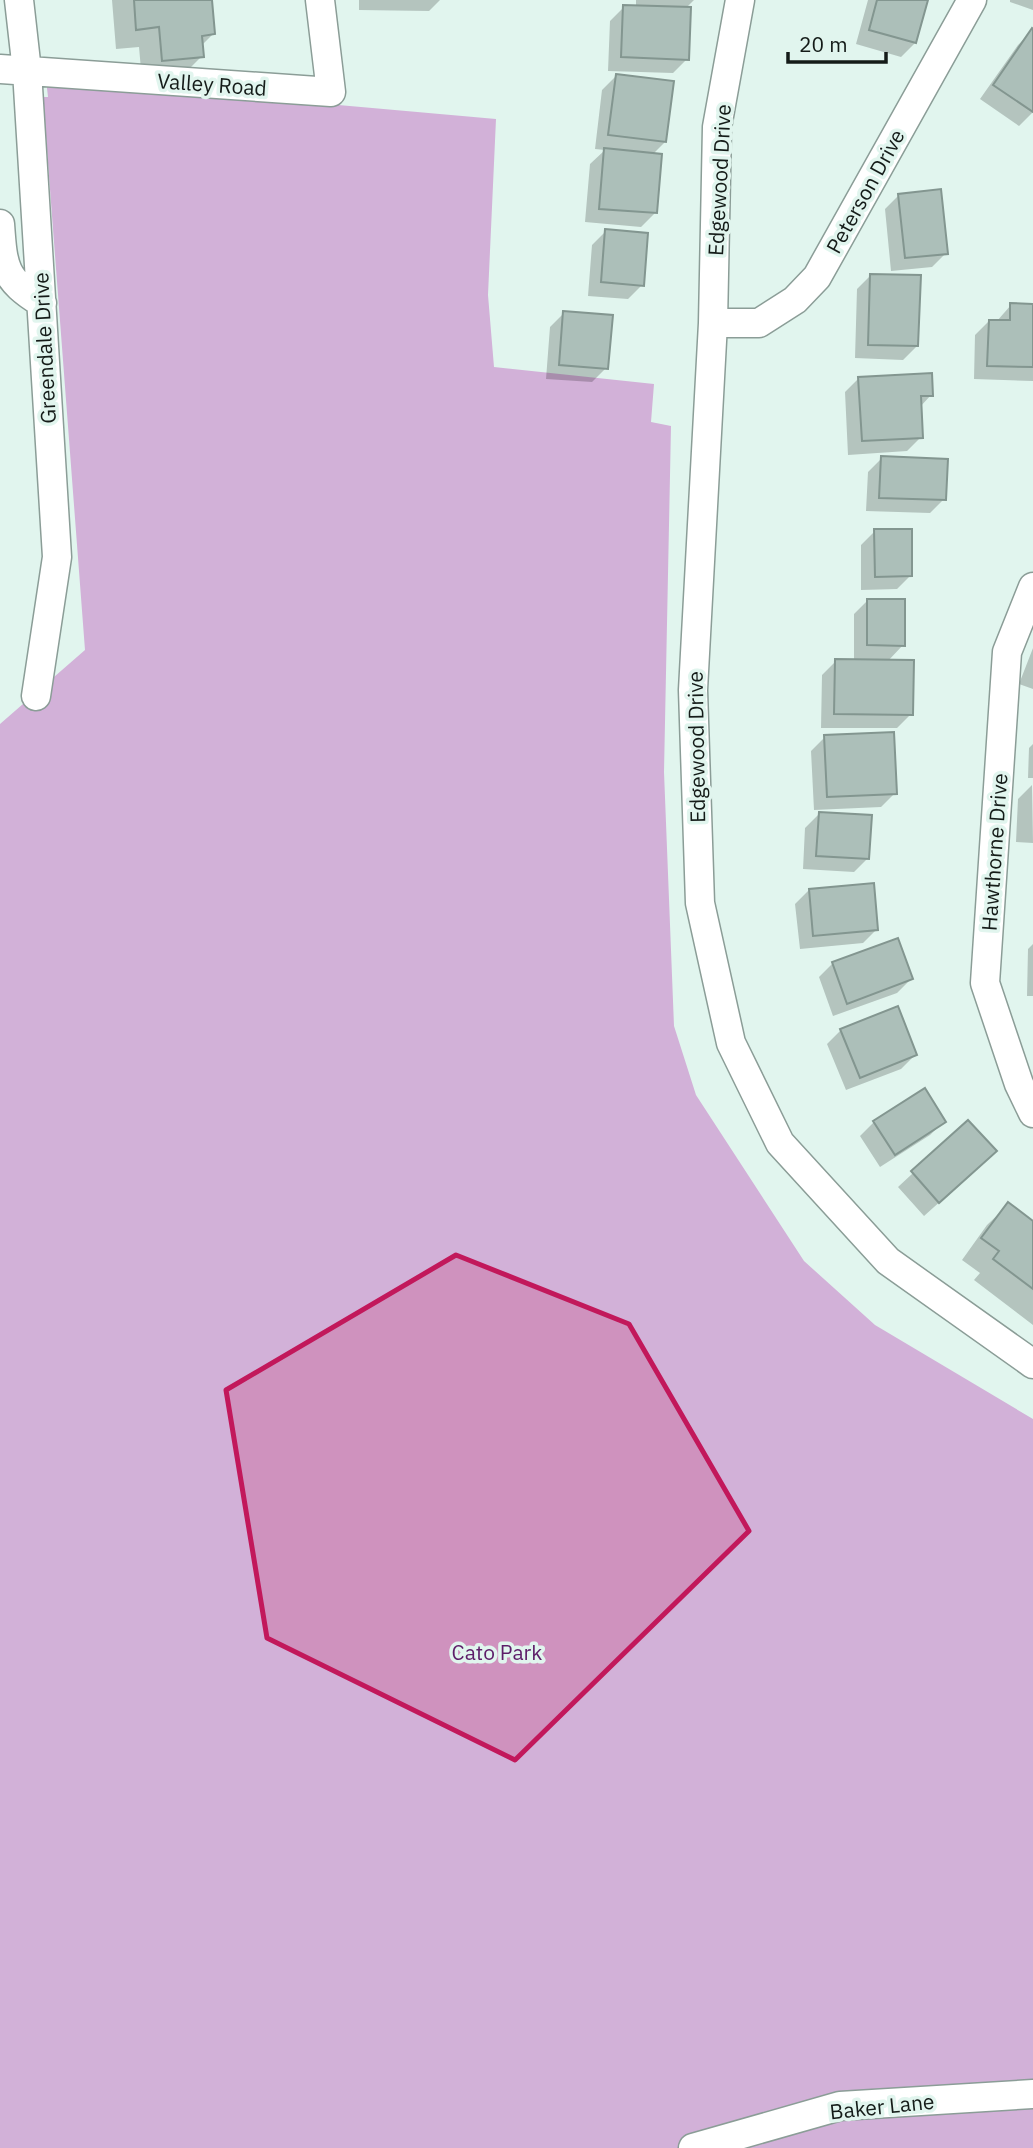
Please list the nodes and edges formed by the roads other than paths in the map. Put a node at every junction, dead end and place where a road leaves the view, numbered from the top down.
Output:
1 (19, 0) edge
2 (320, 0) edge
3 (740, 0) edge
4 (972, 0) edge
5 (14, 70) edge
6 (1, 241) edge
7 (41, 303) junction
8 (713, 323) junction
9 (1033, 587) edge
10 (36, 696) dead end
11 (1033, 1113) edge
12 (1033, 1364) edge
13 (1033, 2094) edge
14 (693, 2148) edge

1 - 5 street, Greendale Drive
2 - 5 street, Valley Road
3 - 8 street, Edgewood Drive
4 - 8 street, Peterson Drive
5 - 7 street, Greendale Drive
6 - 7 street
7 - 10 street, Greendale Drive
8 - 12 street, Edgewood Drive
9 - 11 street, Hawthorne Drive
13 - 14 street, Baker Lane

